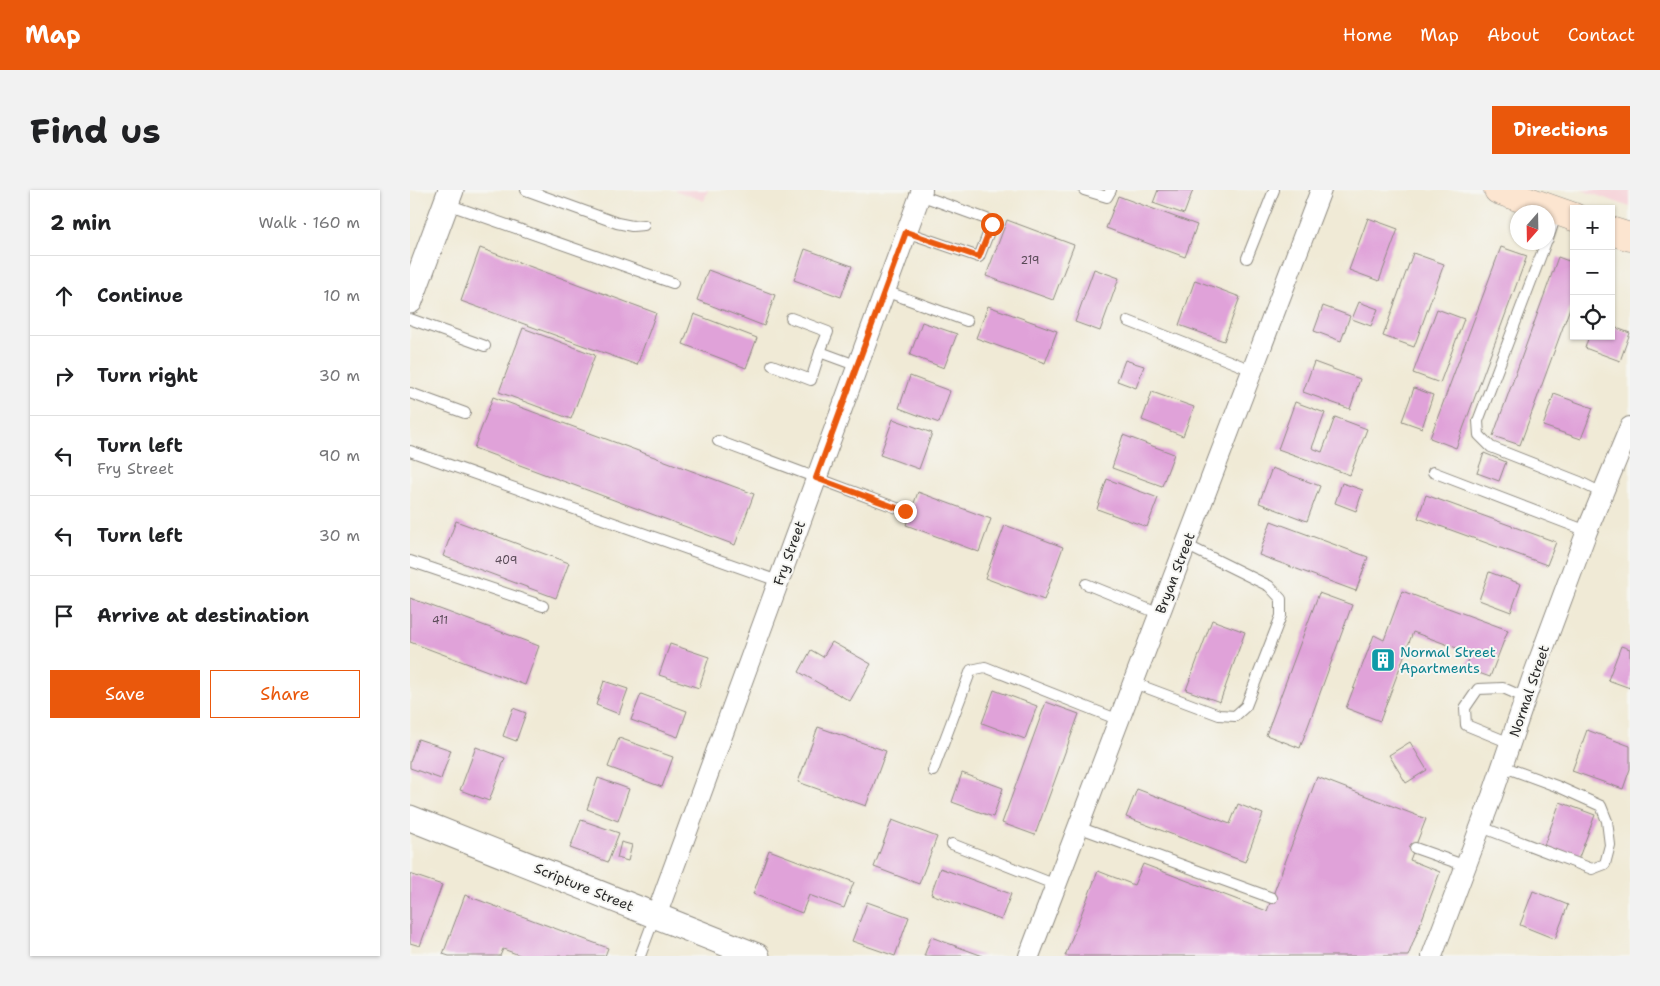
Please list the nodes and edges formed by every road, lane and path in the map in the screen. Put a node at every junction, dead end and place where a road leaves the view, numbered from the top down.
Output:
1 (526, 190) edge
2 (1084, 190) edge
3 (1111, 190) edge
4 (1274, 190) edge
5 (1321, 190) edge
6 (1503, 191) edge
7 (921, 193) edge
8 (448, 197) edge
9 (1566, 214) edge
10 (644, 225) dead end
11 (1555, 229) edge
12 (1615, 231) edge
13 (906, 232) junction
14 (1630, 237) edge
15 (1543, 250) edge
16 (1247, 258) dead end
17 (673, 283) dead end
18 (885, 291) junction
19 (410, 301) edge
20 (791, 318) dead end
21 (410, 319) edge
22 (967, 321) dead end
23 (1128, 321) dead end
24 (485, 346) dead end
25 (820, 352) junction
26 (772, 365) dead end
27 (858, 366) junction
28 (1252, 370) junction
29 (410, 392) edge
30 (465, 413) dead end
31 (1630, 427) edge
32 (718, 441) dead end
33 (410, 451) edge
34 (1433, 472) dead end
35 (816, 478) junction
36 (1602, 493) junction
37 (905, 511) dead end
38 (1587, 531) junction
39 (1186, 545) junction
40 (410, 561) edge
41 (778, 581) junction
42 (1086, 584) dead end
43 (543, 606) dead end
44 (1160, 614) junction
45 (1134, 682) junction
46 (1526, 698) junction
47 (1119, 720) junction
48 (1510, 743) junction
49 (1502, 766) junction
50 (933, 771) dead end
51 (410, 818) edge
52 (1078, 827) junction
53 (1480, 827) junction
54 (952, 844) dead end
55 (1415, 848) dead end
56 (1466, 866) junction
57 (1056, 885) junction
58 (1272, 898) dead end
59 (656, 916) junction
60 (640, 956) edge
61 (757, 956) edge
62 (1029, 956) edge
63 (1432, 956) edge

1 - 10 lane
2 - 3 lane
4 - 16 lane
5 - 28 street, Bryan Street
6 - 9 main road
7 - 13 street, Fry Street
7 - 13 lane
8 - 17 lane
8 - 19 street
9 - 11 lane
12 - 14 main road
13 - 18 street, Fry Street
15 - 36 lane
18 - 22 lane
18 - 27 street, Fry Street
20 - 25 lane
21 - 24 lane
23 - 28 lane
25 - 26 lane
25 - 27 lane
27 - 35 street, Fry Street
28 - 39 street, Bryan Street
29 - 30 lane
31 - 36 street, Normal Street
32 - 35 lane
33 - 41 lane
34 - 38 lane
35 - 37 lane
35 - 41 street, Fry Street
36 - 38 street, Normal Street
38 - 46 street, Normal Street
39 - 44 street, Bryan Street
39 - 45 lane
40 - 43 lane
41 - 59 street, Fry Street
42 - 44 lane
44 - 45 street, Bryan Street
45 - 47 street, Bryan Street
46 - 48 street, Normal Street
46 - 48 lane
47 - 50 lane
47 - 52 street, Bryan Street
48 - 49 street, Normal Street
49 - 53 street, Normal Street
49 - 53 lane
51 - 59 street, Scripture Street
52 - 57 street, Bryan Street
52 - 58 lane
53 - 56 street, Normal Street
54 - 57 lane
55 - 56 lane
56 - 63 street, Normal Street
57 - 62 street, Bryan Street
59 - 60 lane
59 - 61 street, Scripture Street

